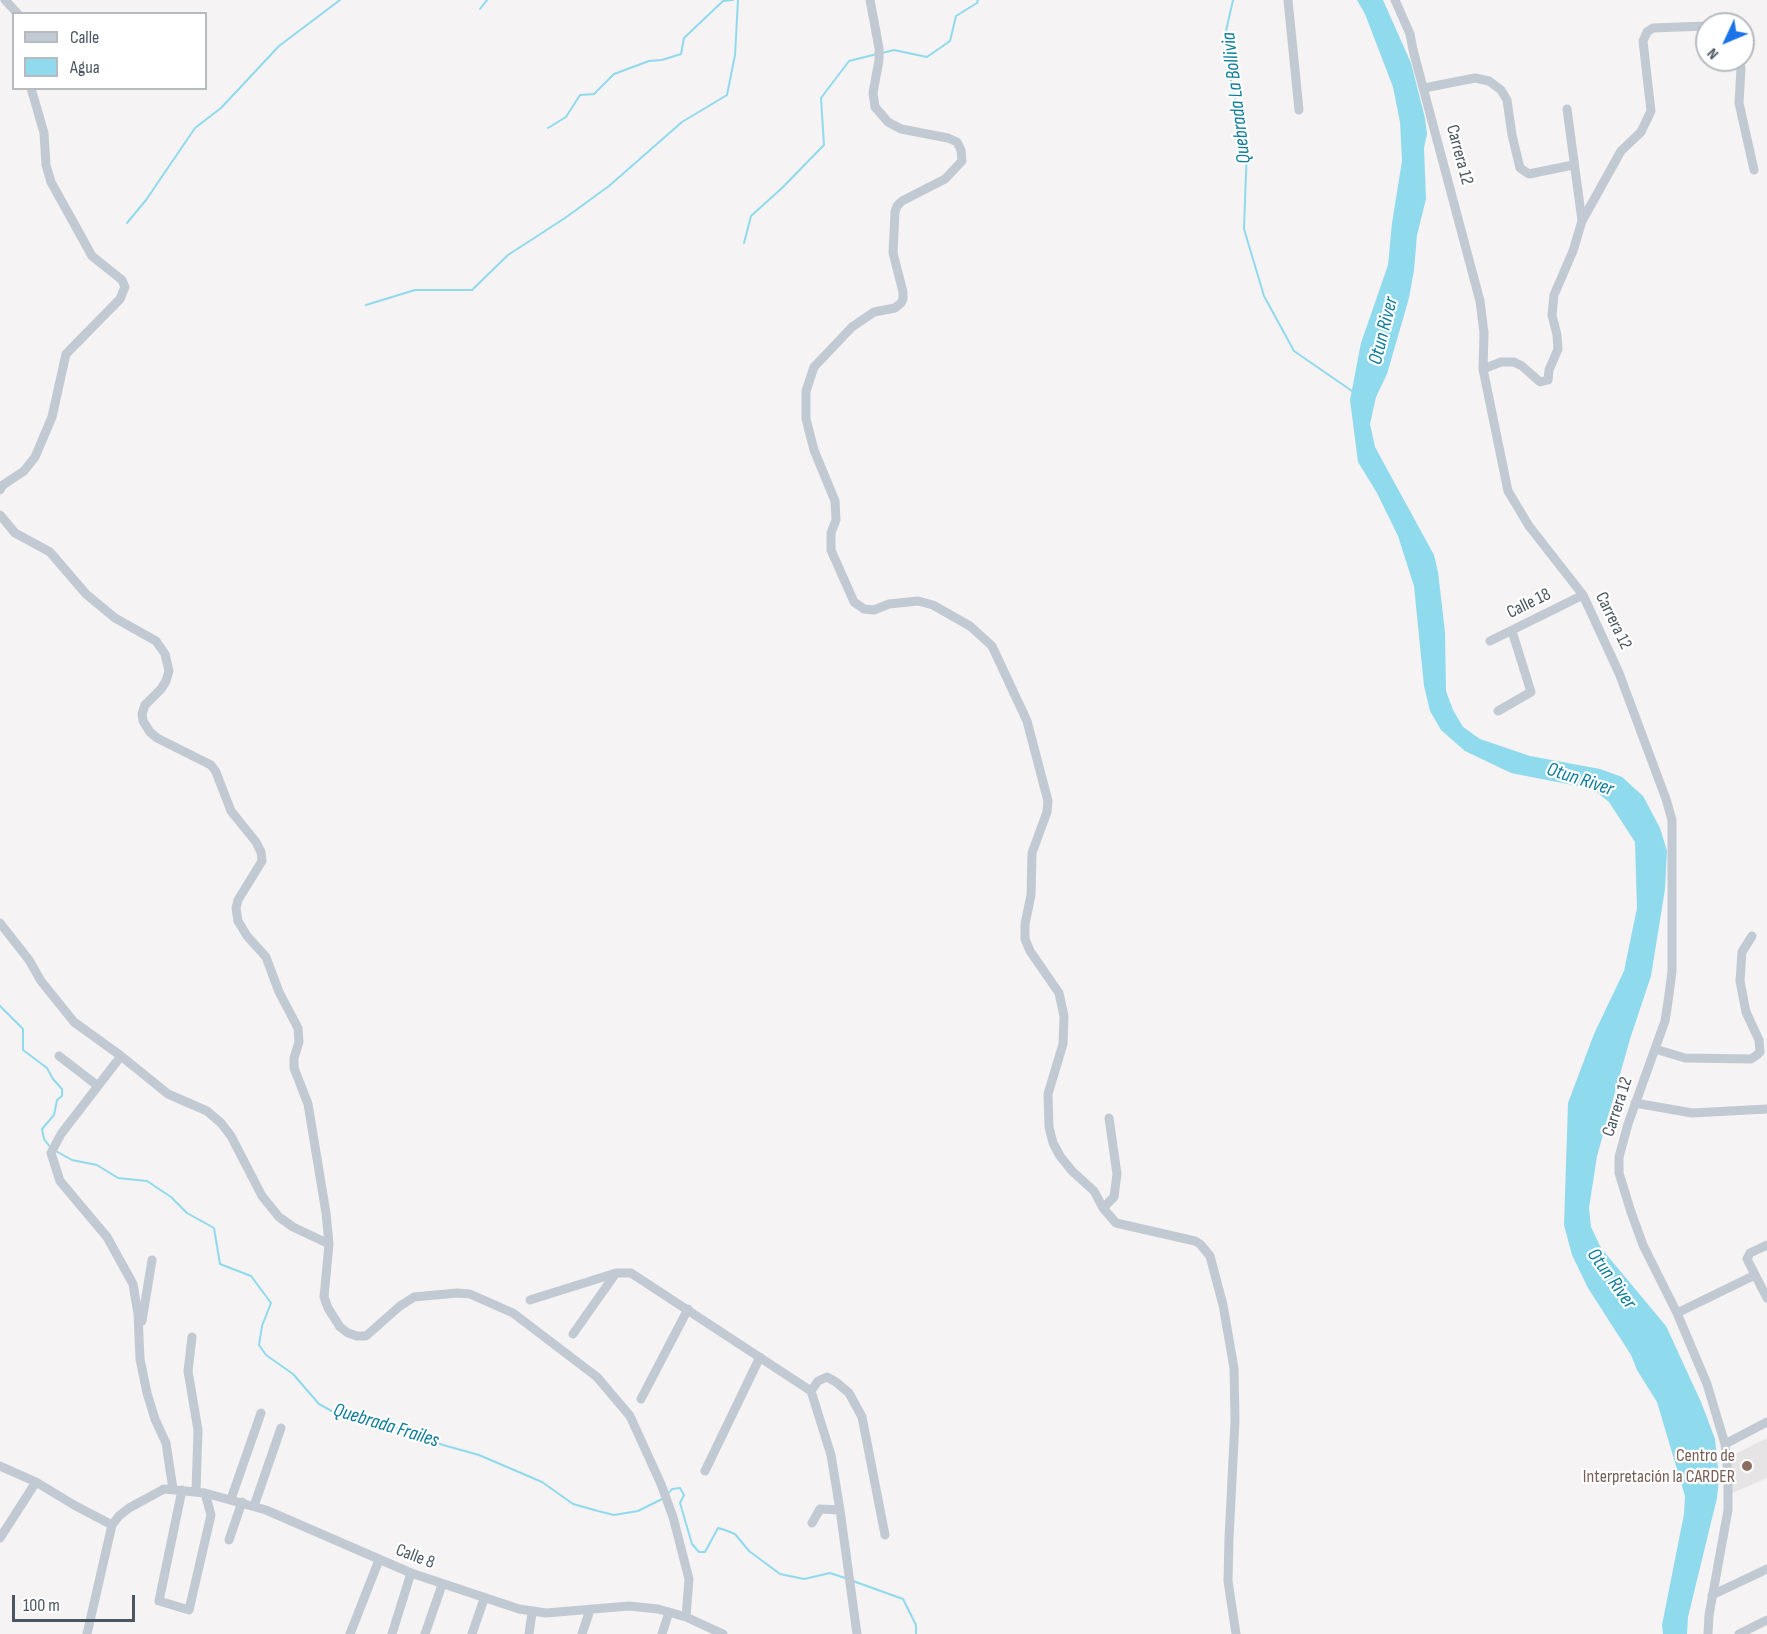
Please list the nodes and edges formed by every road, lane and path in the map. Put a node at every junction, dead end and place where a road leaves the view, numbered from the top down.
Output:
1 (5, 0) edge
2 (870, 0) edge
3 (1288, 0) edge
4 (1395, 0) edge
5 (16, 12) edge
6 (1695, 26) edge
7 (1741, 72) edge
8 (1424, 88) junction
9 (32, 90) edge
10 (1567, 109) dead end
11 (1299, 110) dead end
12 (1573, 165) junction
13 (1754, 170) dead end
14 (1582, 221) junction
15 (1483, 369) junction
16 (0, 490) edge
17 (0, 515) edge
18 (1583, 596) junction
19 (1512, 631) junction
20 (1490, 641) dead end
21 (1498, 711) dead end
22 (0, 923) edge
23 (1752, 936) dead end
24 (1655, 1049) junction
25 (59, 1056) dead end
26 (121, 1056) junction
27 (98, 1086) junction
28 (1635, 1103) junction
29 (1767, 1109) edge
30 (1109, 1118) dead end
31 (1103, 1208) junction
32 (329, 1244) junction
33 (1767, 1245) edge
34 (152, 1260) dead end
35 (616, 1273) junction
36 (1755, 1275) junction
37 (1767, 1298) edge
38 (530, 1300) dead end
39 (688, 1310) junction
40 (1677, 1313) junction
41 (573, 1334) dead end
42 (192, 1337) dead end
43 (139, 1338) junction
44 (760, 1357) junction
45 (811, 1391) junction
46 (641, 1399) dead end
47 (261, 1413) dead end
48 (1767, 1422) edge
49 (281, 1428) dead end
50 (1725, 1444) junction
51 (0, 1466) edge
52 (705, 1471) dead end
53 (36, 1482) junction
54 (178, 1490) junction
55 (201, 1492) junction
56 (231, 1499) junction
57 (242, 1502) junction
58 (254, 1506) junction
59 (840, 1510) junction
60 (812, 1523) dead end
61 (112, 1525) junction
62 (885, 1535) dead end
63 (0, 1538) edge
64 (229, 1540) dead end
65 (380, 1560) junction
66 (1767, 1569) edge
67 (411, 1574) junction
68 (442, 1585) junction
69 (1712, 1595) junction
70 (484, 1599) junction
71 (590, 1610) junction
72 (532, 1612) junction
73 (669, 1612) junction
74 (686, 1617) junction
75 (1767, 1620) edge
76 (703, 1630) edge
77 (87, 1634) edge
78 (350, 1634) edge
79 (392, 1634) edge
80 (425, 1634) edge
81 (472, 1634) edge
82 (529, 1634) edge
83 (582, 1634) edge
84 (662, 1634) edge
85 (723, 1634) edge
86 (856, 1634) edge
87 (1236, 1634) edge
88 (1708, 1634) edge
89 (1738, 1634) edge

1 - 5 street
2 - 31 street
3 - 11 street
4 - 8 street, Carrera 12
6 - 14 street
7 - 13 street
8 - 12 street
8 - 15 street, Carrera 12
9 - 16 street
10 - 12 street
12 - 14 street
14 - 15 street
15 - 18 street, Carrera 12
17 - 32 street
18 - 19 street, Calle 18
18 - 24 street, Carrera 12
19 - 20 street, Calle 18
19 - 21 street
22 - 26 street
23 - 24 street
24 - 28 street, Carrera 12
25 - 27 street
26 - 27 street
26 - 32 street
27 - 43 street
28 - 29 street
28 - 40 street, Carrera 12
30 - 31 street
31 - 87 street
32 - 74 street
33 - 36 street
34 - 43 street
35 - 38 street
35 - 39 street
35 - 41 street
36 - 37 street
36 - 40 street
39 - 44 street
39 - 46 street
40 - 50 street, Carrera 12
42 - 55 street
43 - 54 street
44 - 45 street
44 - 52 street
45 - 59 street
45 - 62 street
47 - 56 street
48 - 50 street
49 - 58 street
50 - 69 street, Carrera 12
51 - 53 street
53 - 61 street
53 - 63 street
54 - 55 street, Calle 8
54 - 55 street
54 - 61 street, Calle 8
55 - 56 street, Calle 8
56 - 57 street, Calle 8
57 - 58 street, Calle 8
57 - 64 street
58 - 65 street, Calle 8
59 - 60 street
59 - 86 street
61 - 77 street
65 - 67 street, Calle 8
65 - 78 street
66 - 69 street
67 - 68 street, Calle 8
67 - 79 street
68 - 70 street, Calle 8
68 - 80 street
69 - 88 street, Carrera 12
70 - 72 street, Calle 8
70 - 81 street
71 - 72 street, Calle 8
71 - 73 street, Calle 8
71 - 83 street
72 - 82 street
73 - 74 street, Calle 8
73 - 84 street
74 - 76 street, Calle 8
75 - 89 street
76 - 85 street, Calle 8

